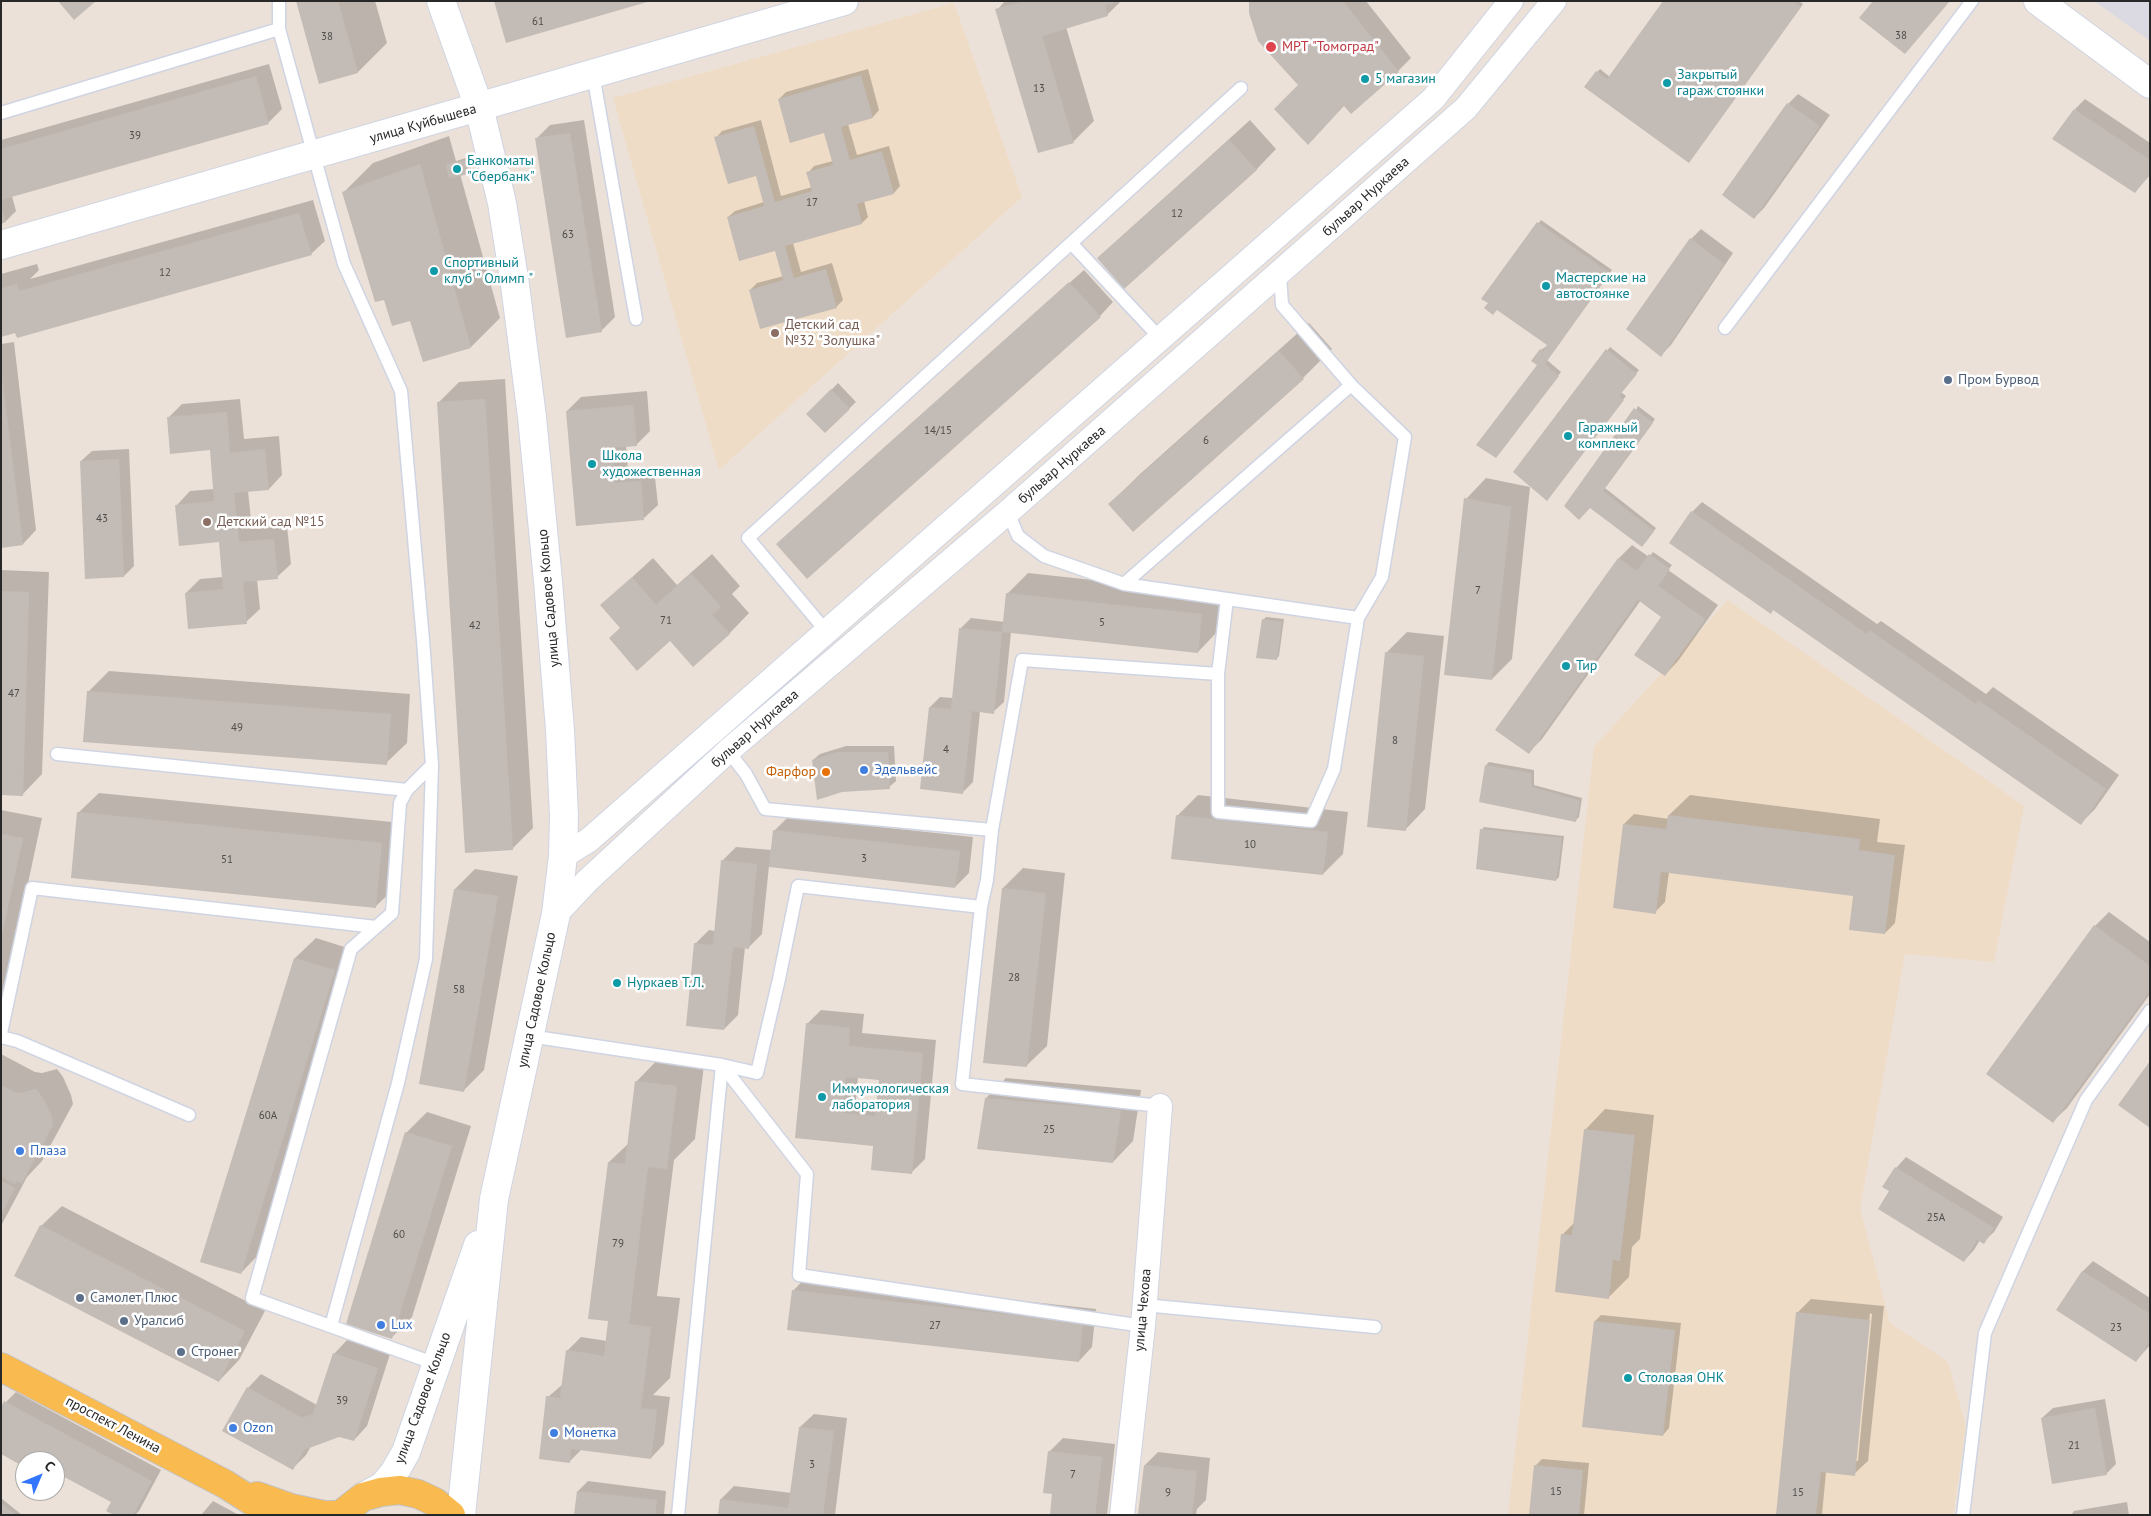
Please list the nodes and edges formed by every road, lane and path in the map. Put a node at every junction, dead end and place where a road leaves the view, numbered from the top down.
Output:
1 (279, 1) edge
2 (441, 1) edge
3 (844, 1) edge
4 (1511, 1) edge
5 (1554, 1) edge
6 (1972, 1) edge
7 (2038, 1) edge
8 (808, 6) edge
9 (279, 29) junction
10 (593, 74) junction
11 (2150, 84) edge
12 (1241, 88) dead end
13 (479, 107) junction
14 (1, 113) edge
15 (315, 155) junction
16 (1071, 243) junction
17 (1, 245) edge
18 (1280, 274) junction
19 (636, 319) dead end
20 (1725, 328) dead end
21 (1160, 338) junction
22 (1351, 385) junction
23 (1008, 512) junction
24 (1124, 584) junction
25 (1227, 599) junction
26 (1358, 618) junction
27 (826, 631) junction
28 (1218, 674) junction
29 (728, 751) junction
30 (57, 754) dead end
31 (432, 765) junction
32 (407, 790) junction
33 (992, 830) junction
34 (563, 856) junction
35 (982, 907) junction
36 (556, 914) junction
37 (376, 927) junction
38 (2150, 1011) edge
39 (1, 1033) edge
40 (529, 1036) junction
41 (1, 1037) edge
42 (722, 1065) junction
43 (1160, 1106) joint
44 (189, 1116) dead end
45 (494, 1199) junction
46 (1143, 1316) junction
47 (331, 1326) junction
48 (1375, 1327) dead end
49 (436, 1364) junction
50 (1, 1367) edge
51 (225, 1484) junction
52 (363, 1498) junction
53 (274, 1515) edge
54 (340, 1515) edge
55 (451, 1515) edge
56 (461, 1515) edge
57 (678, 1515) edge
58 (1122, 1515) edge
59 (1963, 1515) edge

1 - 9 lane
2 - 13 main road, улица Садовое Кольцо
3 - 8 main road, улица Куйбышева
4 - 21 street, бульвар Нуркаева
5 - 18 street, бульвар Нуркаева
6 - 20 lane
7 - 11 main road
8 - 10 main road, улица Куйбышева
9 - 14 lane
9 - 15 lane
10 - 13 main road, улица Куйбышева
10 - 19 lane
12 - 16 lane
13 - 15 main road, улица Куйбышева
13 - 34 main road, улица Садовое Кольцо
15 - 17 main road, улица Куйбышева
15 - 31 lane
16 - 21 lane
16 - 27 lane
18 - 22 lane
18 - 23 street, бульвар Нуркаева
21 - 27 street, бульвар Нуркаева
22 - 24 lane
22 - 26 lane
23 - 24 lane
23 - 29 street, бульвар Нуркаева
24 - 25 lane
25 - 26 lane
25 - 28 lane
26 - 28 lane
27 - 34 street, бульвар Нуркаева
28 - 33 lane
29 - 33 lane
29 - 36 street, бульвар Нуркаева
30 - 32 lane
31 - 32 lane
31 - 47 lane
32 - 37 lane
33 - 35 lane
34 - 36 main road, улица Садовое Кольцо
35 - 42 lane
35 - 43 lane
36 - 40 main road, улица Садовое Кольцо
37 - 39 lane
37 - 47 lane
38 - 59 lane
40 - 42 lane
40 - 45 main road, улица Садовое Кольцо
41 - 44 lane
42 - 46 lane
42 - 57 lane
43 - 46 street, улица Чехова
45 - 49 main road, улица Садовое Кольцо
45 - 56 main road, улица Садовое Кольцо
46 - 48 lane
46 - 58 street, улица Чехова
47 - 49 lane
49 - 52 main road, улица Садовое Кольцо
50 - 51 main road, проспект Ленина
51 - 53 main road, проспект Ленина
51 - 54 main road, проспект Ленина
52 - 54 main road
52 - 55 main road

